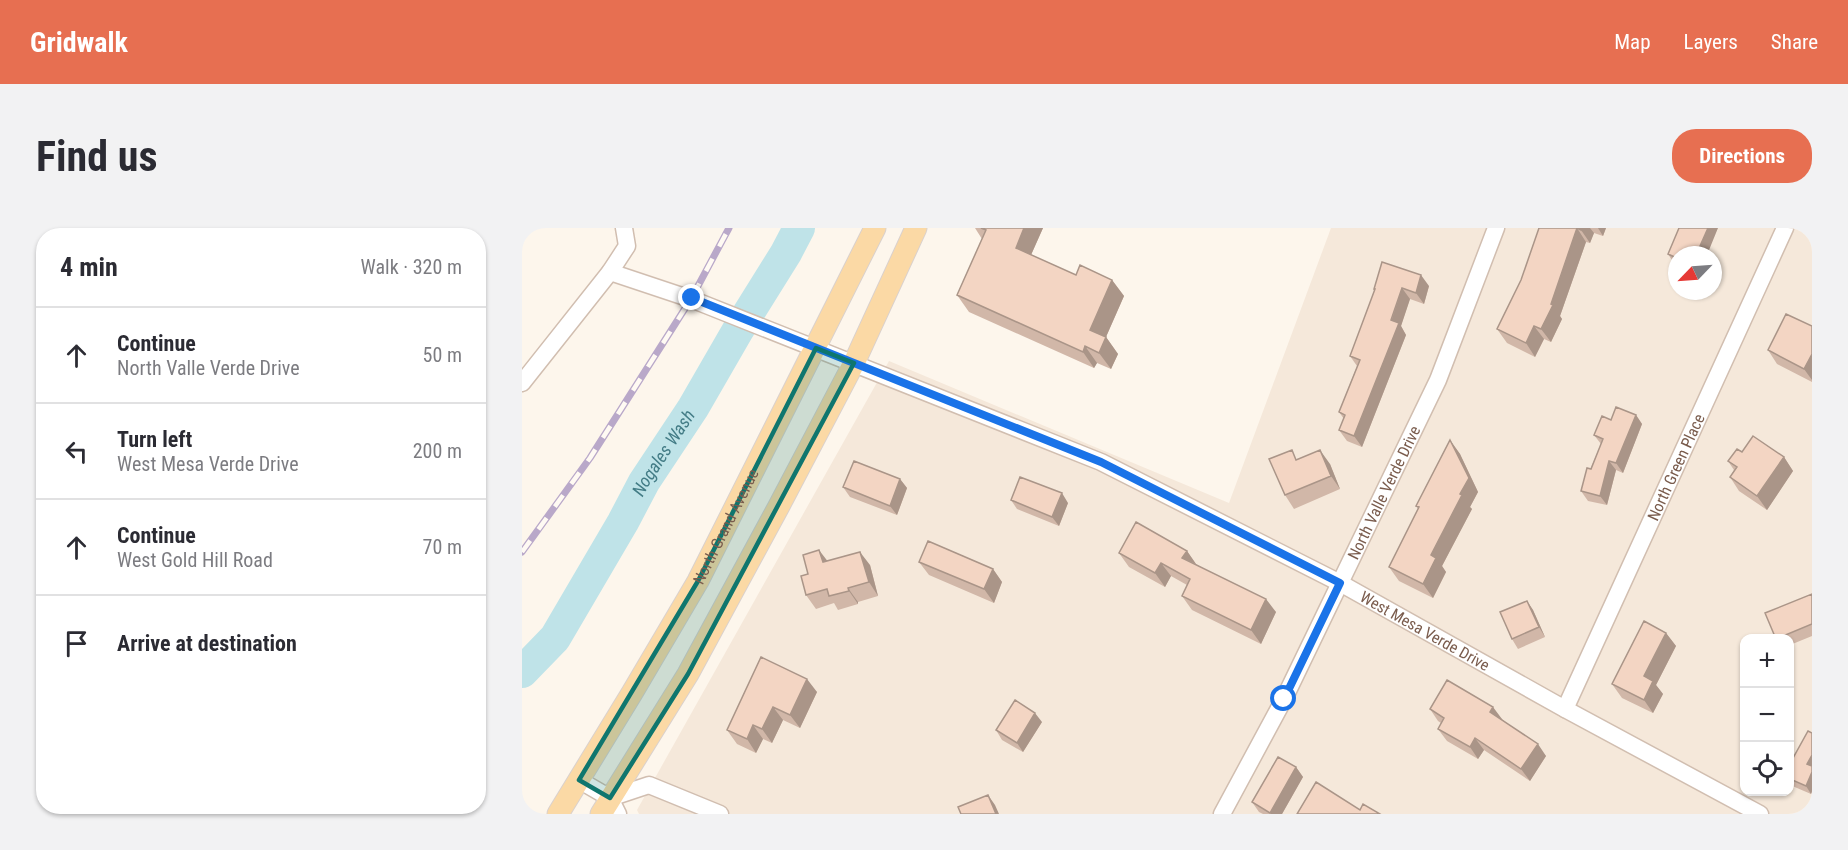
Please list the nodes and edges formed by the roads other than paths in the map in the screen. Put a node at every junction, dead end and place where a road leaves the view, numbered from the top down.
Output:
1 (624, 228) edge
2 (875, 228) edge
3 (916, 228) edge
4 (1497, 228) edge
5 (1785, 228) edge
6 (610, 272) junction
7 (816, 348) junction
8 (854, 363) junction
9 (522, 383) edge
10 (1340, 583) junction
11 (1565, 708) junction
12 (579, 780) junction
13 (610, 809) edge
14 (1741, 810) edge
15 (558, 814) edge
16 (720, 814) edge
17 (1222, 814) edge
18 (1760, 814) edge

1 - 6 street
2 - 7 main road, North Grand Avenue
3 - 8 main road
4 - 10 street, North Valle Verde Drive
5 - 11 street, North Green Place
6 - 7 street, West Mesa Verde Drive
6 - 9 street
7 - 8 street, West Mesa Verde Drive
7 - 12 main road, North Grand Avenue
8 - 10 street, West Mesa Verde Drive
8 - 13 main road
10 - 11 street, West Mesa Verde Drive
10 - 17 street, North Valle Verde Drive
11 - 14 street, West Mesa Verde Drive
12 - 13 street
12 - 15 main road, North Grand Avenue
13 - 16 street
14 - 18 street, West Mesa Verde Drive

